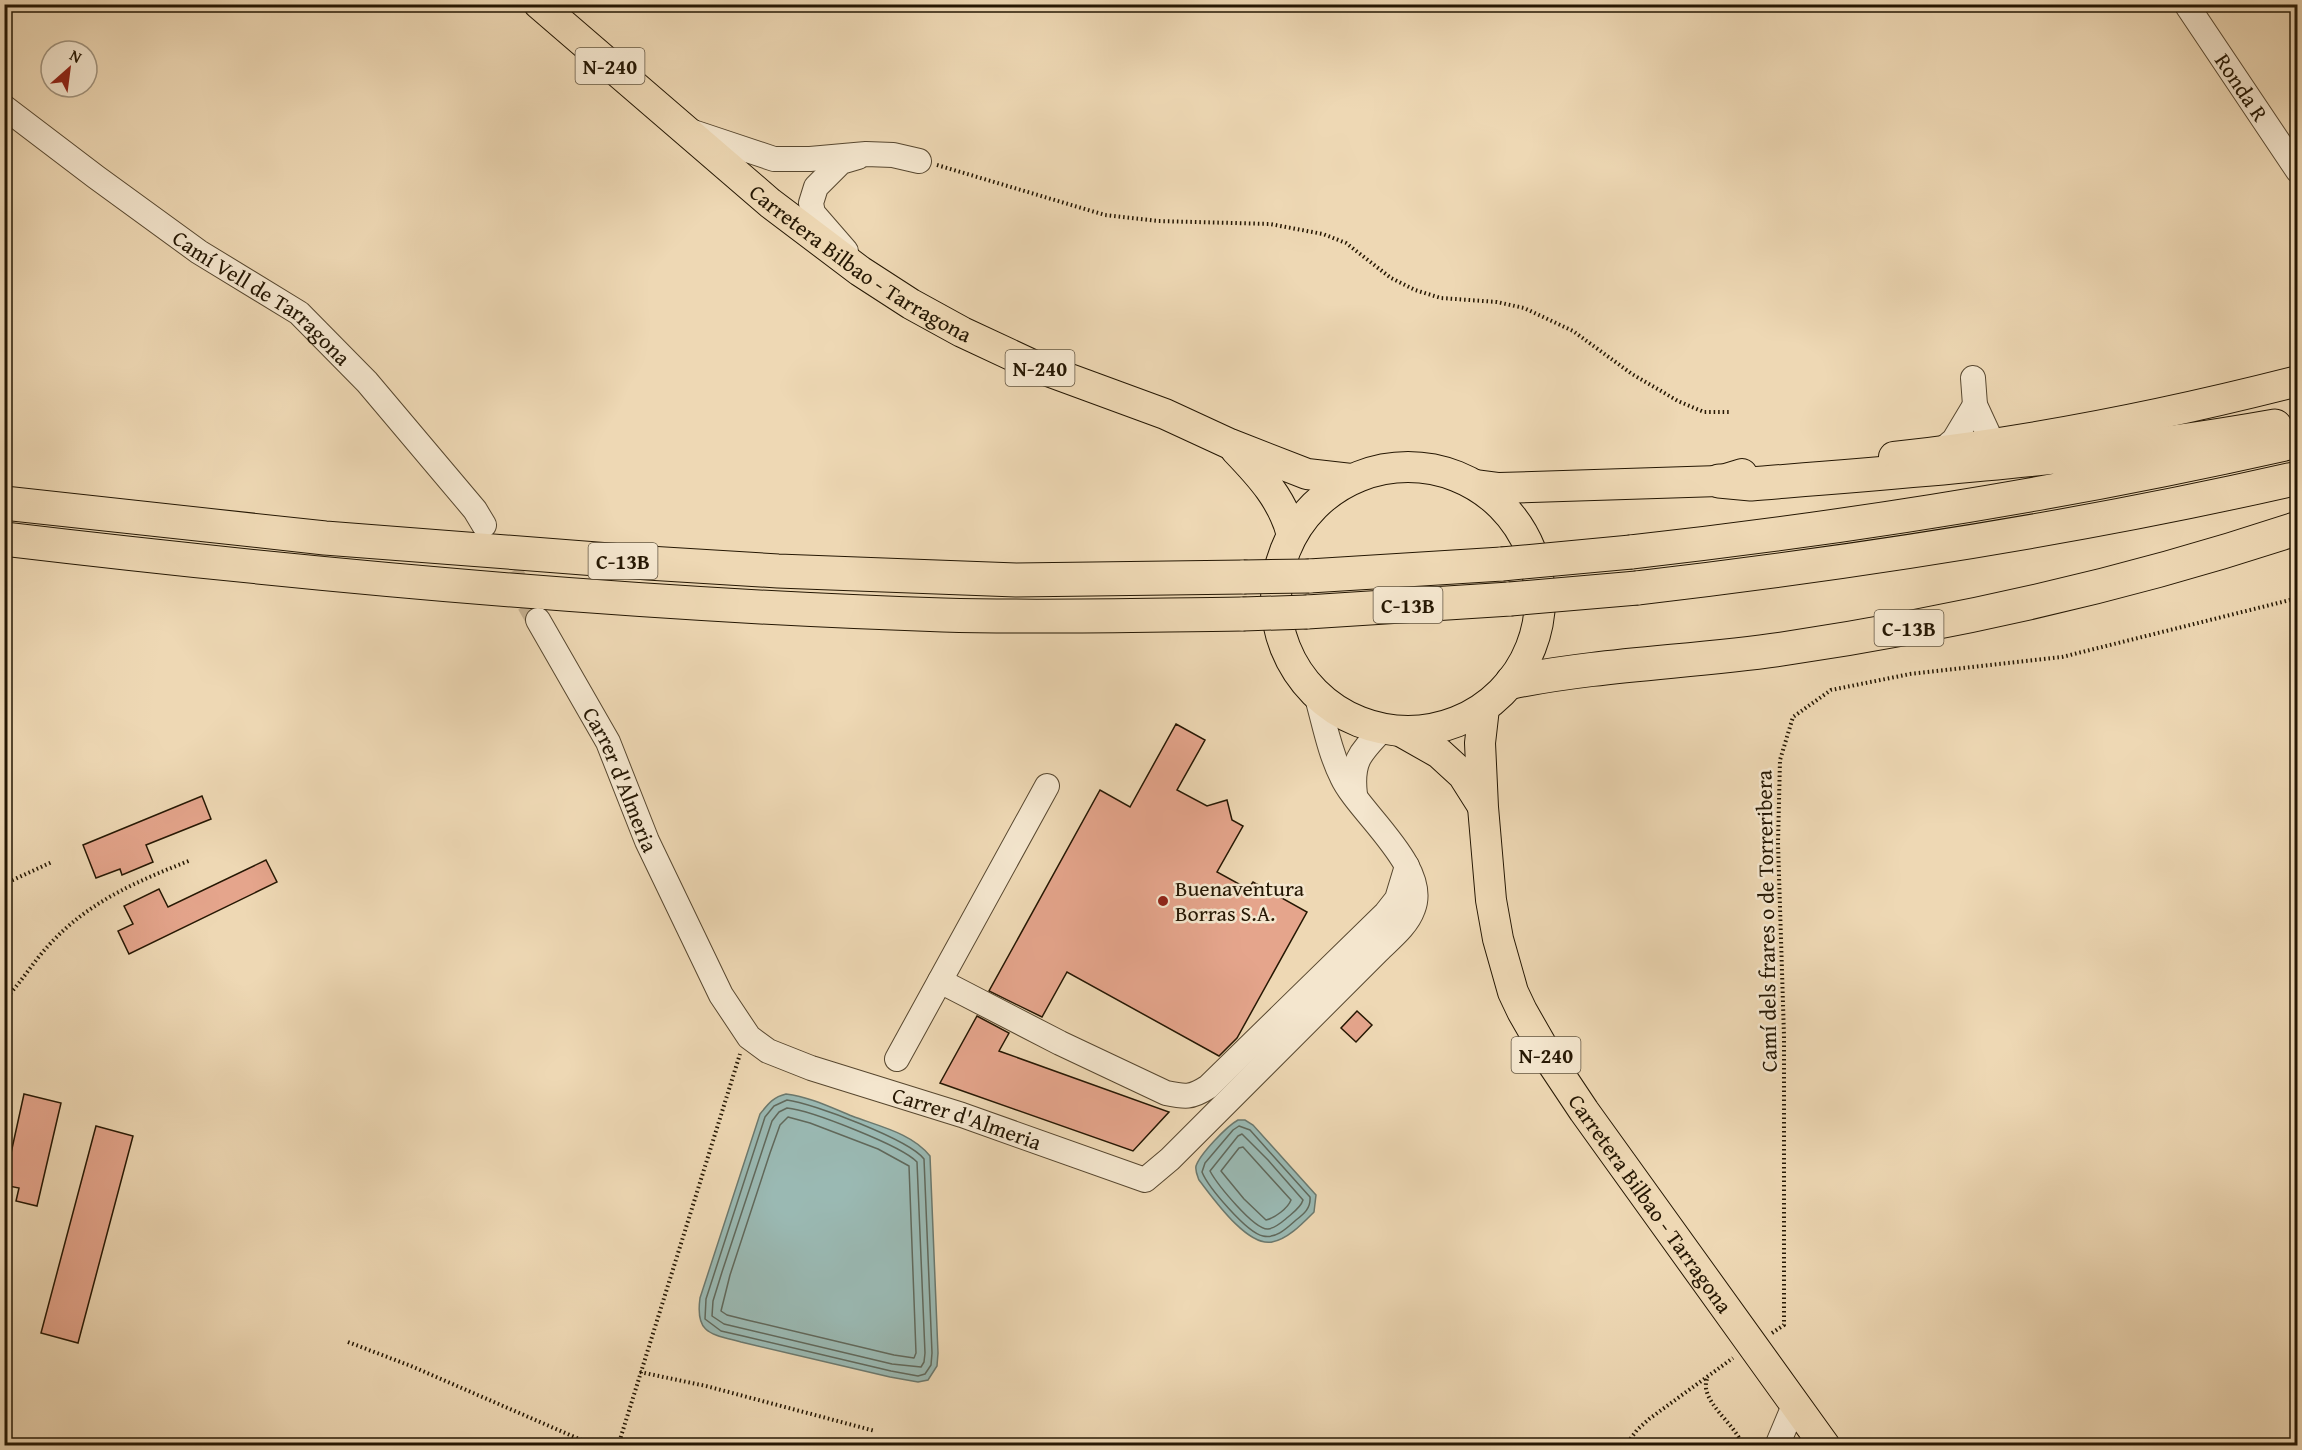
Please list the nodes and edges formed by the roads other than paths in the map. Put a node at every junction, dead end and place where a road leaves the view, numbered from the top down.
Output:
1 (539, 4) edge
2 (2186, 4) edge
3 (4, 107) edge
4 (682, 128) junction
5 (866, 154) junction
6 (919, 161) road end
7 (2298, 171) edge
8 (860, 271) junction
9 (1973, 378) dead end
10 (2298, 381) edge
11 (1975, 405) junction
12 (2298, 422) edge
13 (2298, 441) edge
14 (1230, 444) junction
15 (1993, 444) junction
16 (1941, 451) junction
17 (2298, 478) edge
18 (1351, 480) junction
19 (1719, 481) junction
20 (1476, 485) junction
21 (4, 503) edge
22 (484, 525) tunnel mouth
23 (2298, 528) edge
24 (1292, 535) junction
25 (4, 539) edge
26 (538, 620) tunnel mouth
27 (1512, 682) junction
28 (1316, 694) junction
29 (1484, 708) junction
30 (1393, 730) junction
31 (1047, 786) dead end
32 (1355, 795) junction
33 (1483, 807) junction
34 (1407, 866) junction
35 (940, 981) junction
36 (897, 1059) dead end
37 (1795, 1403) junction
38 (1777, 1446) edge
39 (1825, 1446) edge

1 - 4 main road, Carretera Bilbao - Tarragona / N-240
2 - 7 street, Ronda R
3 - 22 street, Camí Vell de Tarragona
4 - 5 street
4 - 8 main road, Carretera Bilbao - Tarragona / N-240
5 - 6 street
5 - 8 street
8 - 14 main road, Carretera Bilbao - Tarragona / N-240
9 - 11 street
10 - 15 main road
11 - 15 street
11 - 16 street
12 - 19 highway
13 - 21 highway, C-13B, bridge
14 - 18 main road, N-240
14 - 24 main road, N-240
15 - 16 main road
16 - 19 main road
17 - 25 highway, C-13B, bridge
18 - 20 main road, N-240
18 - 24 main road, N-240
19 - 20 main road
20 - 27 main road, N-240
23 - 27 highway, C-13B
24 - 28 main road, N-240
26 - 34 street, Carrer d'Almeria
27 - 29 main road, N-240
28 - 30 main road, N-240
28 - 32 street, Carrer d'Almeria
29 - 30 main road, N-240
29 - 33 main road, N-240
30 - 32 street
30 - 33 main road, N-240
31 - 35 street
32 - 34 street, Carrer d'Almeria
33 - 37 main road, Carretera Bilbao - Tarragona / N-240
34 - 35 street
35 - 36 street
37 - 38 street
37 - 39 main road, Carretera Bilbao - Tarragona / N-240

